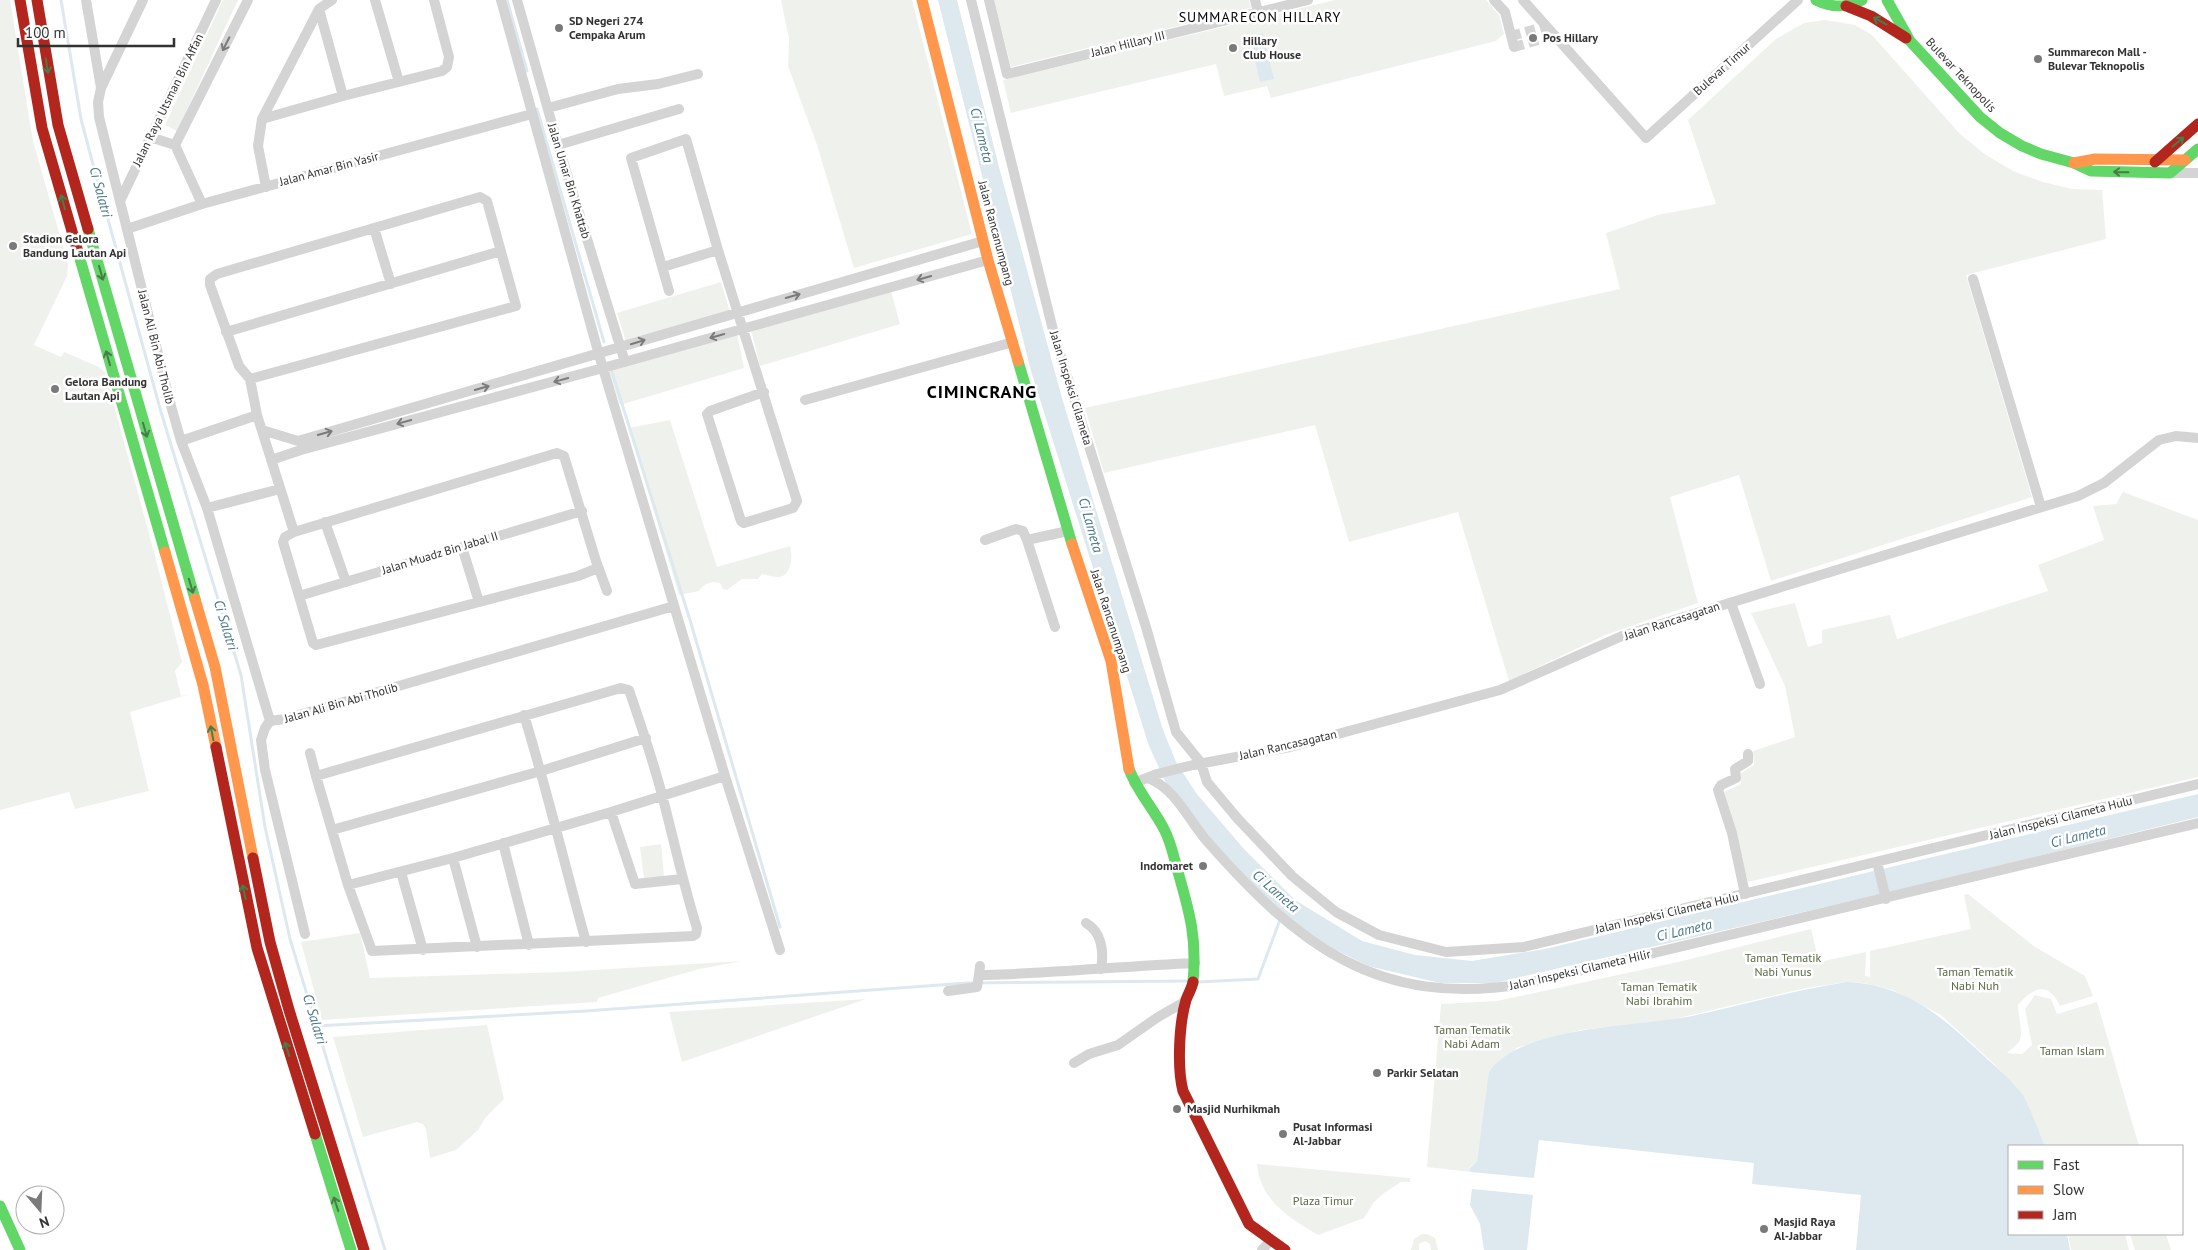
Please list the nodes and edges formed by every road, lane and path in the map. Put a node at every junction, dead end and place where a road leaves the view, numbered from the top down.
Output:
1 (20, 0) edge
2 (37, 0) edge
3 (86, 0) edge
4 (216, 0) edge
5 (248, 0) edge
6 (332, 0) edge
7 (375, 0) edge
8 (434, 0) edge
9 (501, 0) edge
10 (517, 0) edge
11 (922, 0) edge
12 (971, 0) edge
13 (989, 0) edge
14 (1255, 0) edge
15 (1308, 0) edge
16 (1494, 0) edge
17 (1524, 0) edge
18 (1798, 0) edge
19 (1816, 0) edge
20 (1862, 0) edge
21 (1887, 0) edge
22 (142, 1) edge
23 (1846, 6) junction
24 (319, 9) junction
25 (1258, 12) junction
26 (1910, 41) junction
27 (1514, 47) dead end
28 (698, 74) dead end
29 (399, 82) junction
30 (101, 88) junction
31 (343, 96) junction
32 (547, 105) junction
33 (679, 109) dead end
34 (531, 110) junction
35 (262, 118) junction
36 (2198, 124) edge
37 (150, 137) junction
38 (175, 145) junction
39 (558, 145) junction
40 (2198, 149) edge
41 (2158, 159) junction
42 (2185, 160) junction
43 (2198, 160) edge
44 (2074, 163) junction
45 (2144, 172) junction
46 (2170, 173) junction
47 (2198, 173) edge
48 (266, 187) junction
49 (120, 201) junction
50 (202, 204) junction
51 (374, 228) junction
52 (127, 229) junction
53 (983, 241) junction
54 (718, 250) junction
55 (501, 251) junction
56 (942, 253) junction
57 (988, 260) junction
58 (663, 267) junction
59 (948, 271) junction
60 (1973, 279) dead end
61 (391, 284) junction
62 (669, 291) dead end
63 (738, 312) junction
64 (742, 328) junction
65 (226, 332) junction
66 (1013, 342) junction
67 (620, 348) junction
68 (598, 355) junction
69 (625, 362) junction
70 (603, 368) junction
71 (250, 379) junction
72 (764, 392) junction
73 (804, 400) dead end
74 (257, 415) junction
75 (262, 430) junction
76 (2198, 438) edge
77 (181, 441) junction
78 (299, 446) junction
79 (271, 460) junction
80 (280, 489) junction
81 (2041, 507) junction
82 (207, 508) junction
83 (582, 511) junction
84 (325, 522) junction
85 (1068, 531) junction
86 (294, 532) junction
87 (985, 540) dead end
88 (1027, 540) junction
89 (462, 546) junction
90 (598, 568) junction
91 (346, 582) junction
92 (607, 591) dead end
93 (299, 596) junction
94 (478, 602) junction
95 (1730, 603) junction
96 (674, 606) junction
97 (1055, 627) dead end
98 (1760, 684) dead end
99 (524, 715) junction
100 (270, 721) junction
101 (646, 738) junction
102 (310, 753) dead end
103 (1748, 754) dead end
104 (1197, 764) junction
105 (541, 771) junction
106 (316, 776) junction
107 (724, 776) junction
108 (1153, 776) junction
109 (1134, 783) junction
110 (2198, 784) edge
111 (662, 794) junction
112 (611, 812) junction
113 (2198, 823) edge
114 (554, 828) junction
115 (332, 830) junction
116 (503, 843) junction
117 (453, 858) junction
118 (1878, 866) junction
119 (401, 872) junction
120 (682, 879) junction
121 (348, 885) junction
122 (1745, 894) junction
123 (1885, 895) junction
124 (1086, 923) dead end
125 (305, 934) dead end
126 (586, 942) junction
127 (529, 944) junction
128 (477, 947) junction
129 (423, 950) junction
130 (780, 950) dead end
131 (1194, 967) junction
132 (1101, 969) junction
133 (948, 991) dead end
134 (1186, 1001) junction
135 (1074, 1063) dead end
136 (0, 1206) edge
137 (1270, 1241) junction
138 (20, 1250) edge
139 (351, 1250) edge
140 (364, 1250) edge
141 (1262, 1250) edge
142 (1285, 1250) edge

139 -> 1 street
2 -> 140 street
3 - 30 street
4 - 37 street, Jalan Raya Utsman Bin Affan
5 -> 38 street
6 - 24 street
7 - 29 street
8 - 29 street
9 - 34 street, Jalan Umar Bin Khattab
10 - 32 street, Jalan Umar Bin Khattab
11 - 53 street, Jalan Rancanumpang
12 - 104 street, Jalan Inspeksi Cilameta
13 - 25 street, Jalan Hillary III
14 - 25 street
15 - 25 street, Jalan Hillary III
16 - 27 street
17 - 18 street, Bulevar Timur
19 - 23 street, Bulevar Teknopolis
20 - 23 street
21 - 26 street, Bulevar Teknopolis
22 - 30 street
26 -> 23 street, Bulevar Teknopolis
24 - 31 street
24 - 35 street
26 - 44 street, Bulevar Teknopolis
28 - 32 street, Jalan Amar Bin Yasir
29 - 31 street
30 - 49 street, Jalan Ali Bin Abi Tholib
31 - 35 street
32 - 34 street, Jalan Amar Bin Yasir
32 - 39 street, Jalan Umar Bin Khattab
33 - 39 street
34 - 48 street, Jalan Amar Bin Yasir
34 - 68 street, Jalan Umar Bin Khattab
35 - 48 street
41 -> 36 street
37 - 38 street
37 - 49 street, Jalan Raya Utsman Bin Affan
38 - 50 street
39 - 67 street, Jalan Umar Bin Khattab
40 - 42 street
41 - 42 street, Bulevar Teknopolis
41 - 44 street, Bulevar Teknopolis
41 - 45 street
42 - 43 street, Bulevar Teknopolis
42 - 46 street
45 -> 44 street, Bulevar Teknopolis
45 - 46 street, Bulevar Teknopolis
46 - 47 street, Bulevar Teknopolis
48 - 50 street, Jalan Amar Bin Yasir
49 - 52 street, Jalan Ali Bin Abi Tholib
50 - 52 street, Jalan Amar Bin Yasir
51 - 55 street
51 - 61 street
51 - 65 street
52 - 77 street, Jalan Ali Bin Abi Tholib
53 - 56 street
53 - 57 street, Jalan Rancanumpang
54 - 58 street
54 - 58 street
54 - 63 street
55 - 61 street
55 - 71 street
56 - 59 street
63 -> 56 street
57 - 59 street
57 - 66 street, Jalan Rancanumpang
58 - 62 street
59 -> 64 street
60 - 81 street
61 - 65 street
63 - 64 street
67 -> 63 street
64 -> 69 street
64 - 72 street
65 - 71 street
66 - 73 street
66 - 85 street, Jalan Rancanumpang
67 - 68 street
67 - 69 street, Jalan Umar Bin Khattab
68 - 70 street, Jalan Umar Bin Khattab
78 -> 68 street
69 - 70 street
70 -> 78 street
70 - 96 street, Jalan Umar Bin Khattab
71 - 74 street
72 - 72 street
74 - 75 street
74 - 77 street
75 - 78 street
75 - 79 street
76 - 81 street, Jalan Rancasagatan
77 - 82 street, Jalan Ali Bin Abi Tholib
78 - 79 street
79 - 80 street
80 - 82 street
80 - 86 street
81 - 95 street, Jalan Rancasagatan
82 - 100 street, Jalan Ali Bin Abi Tholib
83 - 84 street
83 - 89 street, Jalan Muadz Bin Jabal II
83 - 90 street
84 - 86 street
84 - 91 street
85 - 88 street
85 - 109 street, Jalan Rancanumpang
86 - 93 street
87 - 88 street
88 - 97 street
89 - 91 street, Jalan Muadz Bin Jabal II
89 - 94 street
90 - 92 street
90 - 94 street
91 - 93 street, Jalan Muadz Bin Jabal II
93 - 94 street
95 - 98 street
95 - 104 street, Jalan Rancasagatan
96 - 100 street, Jalan Ali Bin Abi Tholib
96 - 107 street, Jalan Umar Bin Khattab
99 - 101 street
99 - 105 street
99 - 106 street
100 - 125 street
101 - 105 street
101 - 111 street
102 - 106 street
103 - 122 street
104 - 108 street, Jalan Rancasagatan
104 - 122 street, Jalan Inspeksi Cilameta Hulu
105 - 114 street
105 - 115 street
106 - 115 street
107 - 111 street
107 - 130 street, Jalan Umar Bin Khattab
108 - 109 street, Jalan Rancasagatan
108 - 123 street, Jalan Inspeksi Cilameta Hilir
109 - 131 street, Jalan Rancanumpang
110 - 118 street, Jalan Inspeksi Cilameta Hulu
111 - 112 street
111 - 120 street
112 - 114 street
112 - 120 street
113 - 123 street, Jalan Inspeksi Cilameta Hilir
114 - 116 street
114 - 126 street
115 - 121 street
116 - 117 street
116 - 127 street
117 - 119 street
117 - 128 street
118 - 122 street, Jalan Inspeksi Cilameta Hulu
118 - 123 street
119 - 121 street
119 - 129 street
120 - 126 street
121 - 129 street
124 - 132 street
126 - 127 street
127 - 128 street
128 - 129 street
131 - 132 street
131 - 134 street, Jalan Rancanumpang
132 - 133 street
134 - 135 street
134 - 137 street, Jalan Rancanumpang
136 - 138 street
137 - 141 street
137 - 142 street, Jalan Rancanumpang

